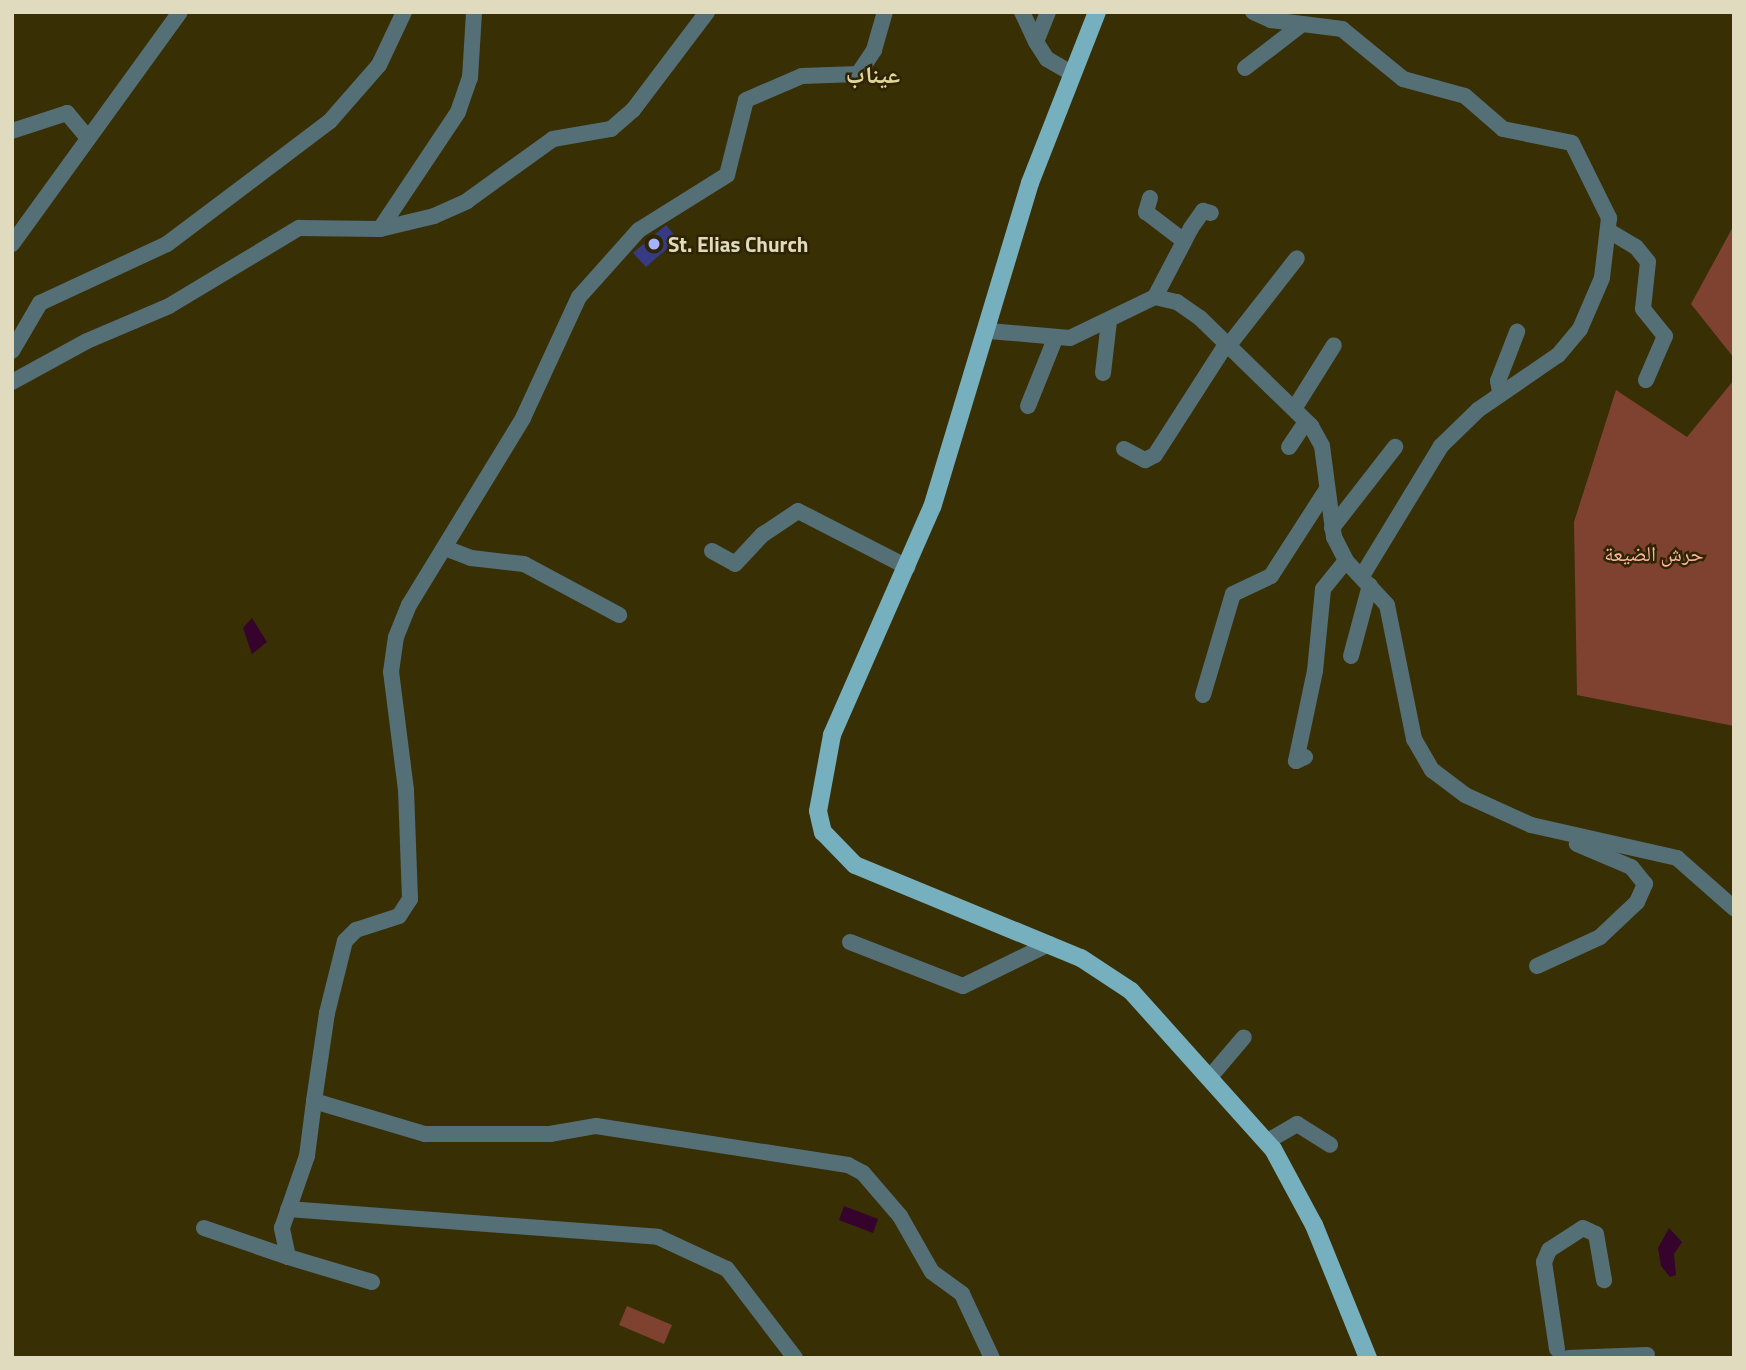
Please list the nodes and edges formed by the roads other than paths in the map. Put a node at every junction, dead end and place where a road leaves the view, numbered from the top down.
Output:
1 (180, 12) edge
2 (404, 12) edge
3 (474, 12) edge
4 (707, 12) edge
5 (885, 12) edge
6 (1022, 12) edge
7 (1048, 12) edge
8 (1097, 12) edge
9 (1253, 12) edge
10 (1303, 24) junction
11 (1036, 42) junction
12 (1245, 68) dead end
13 (1073, 74) junction
14 (12, 131) edge
15 (88, 138) junction
16 (1150, 198) dead end
17 (1211, 214) dead end
18 (380, 229) junction
19 (1609, 231) junction
20 (1184, 241) junction
21 (12, 244) edge
22 (1297, 258) dead end
23 (1155, 297) junction
24 (1109, 321) junction
25 (989, 331) junction
26 (1517, 332) dead end
27 (1055, 339) junction
28 (1228, 344) junction
29 (1334, 345) dead end
30 (12, 351) edge
31 (1103, 373) dead end
32 (1646, 380) dead end
33 (12, 382) edge
34 (1500, 392) junction
35 (1028, 406) dead end
36 (1294, 410) junction
37 (1306, 422) junction
38 (1289, 447) dead end
39 (1395, 447) dead end
40 (1124, 450) dead end
41 (1327, 489) junction
42 (1332, 528) junction
43 (445, 548) junction
44 (712, 551) dead end
45 (1346, 561) junction
46 (907, 567) junction
47 (1366, 581) junction
48 (619, 615) dead end
49 (1351, 656) dead end
50 (1203, 695) dead end
51 (1305, 757) dead end
52 (1549, 832) junction
53 (1734, 908) edge
54 (850, 942) dead end
55 (1049, 944) junction
56 (1537, 966) dead end
57 (1244, 1037) dead end
58 (1210, 1077) junction
59 (314, 1101) junction
60 (1266, 1142) junction
61 (1330, 1145) dead end
62 (288, 1209) junction
63 (204, 1228) dead end
64 (288, 1257) junction
65 (1604, 1280) dead end
66 (372, 1282) dead end
67 (1647, 1355) dead end
68 (1558, 1356) edge
69 (795, 1358) edge
70 (992, 1358) edge
71 (1368, 1358) edge

1 - 15 street
2 - 30 street
3 - 18 street
4 - 18 street
5 - 43 street
6 - 11 street
7 - 11 street
8 - 13 main road
9 - 10 street
10 - 12 street
10 - 19 street
11 - 13 street
13 - 25 main road
14 - 15 street
15 - 21 street
16 - 20 street
17 - 20 street
18 - 33 street
19 - 32 street
19 - 34 street
20 - 23 street
22 - 28 street
23 - 24 street
23 - 28 street
24 - 27 street
24 - 31 street
25 - 27 street
25 - 46 main road
26 - 34 street
27 - 35 street
28 - 36 street
28 - 40 street
29 - 36 street
34 - 47 street
36 - 37 street
37 - 38 street
37 - 41 street
39 - 42 street
41 - 42 street
41 - 50 street
42 - 45 street
43 - 48 street
43 - 59 street
44 - 46 street
45 - 47 street
45 - 51 street
46 - 55 main road
47 - 49 street
47 - 52 street
52 - 53 street
52 - 56 street
54 - 55 street
55 - 58 main road
57 - 58 street
58 - 60 main road
59 - 62 street
59 - 70 street
60 - 61 street
60 - 71 main road
62 - 64 street
62 - 69 street
63 - 64 street
64 - 66 street
65 - 68 street
67 - 68 street

